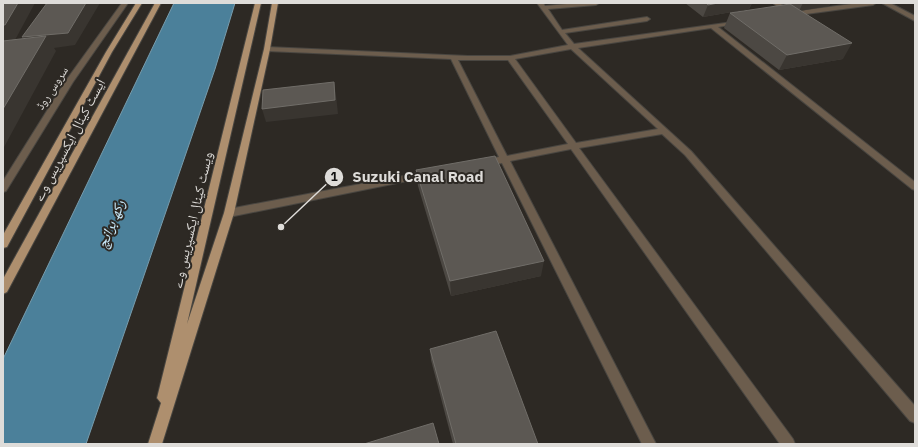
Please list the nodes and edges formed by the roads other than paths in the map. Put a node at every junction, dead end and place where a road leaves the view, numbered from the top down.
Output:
1 (125, 3) edge
2 (139, 3) edge
3 (158, 3) edge
4 (258, 3) edge
5 (275, 3) edge
6 (596, 3) edge
7 (873, 3) edge
8 (885, 3) edge
9 (542, 6) edge
10 (781, 16) edge
11 (647, 19) dead end
12 (915, 19) edge
13 (751, 20) edge
14 (713, 26) junction
15 (561, 32) junction
16 (573, 46) junction
17 (266, 48) junction
18 (453, 57) junction
19 (510, 58) junction
20 (664, 131) junction
21 (574, 146) junction
22 (505, 159) junction
23 (474, 165) edge
24 (436, 172) edge
25 (915, 187) edge
26 (3, 190) edge
27 (229, 213) junction
28 (3, 244) edge
29 (3, 289) edge
30 (915, 416) edge
31 (154, 444) edge
32 (649, 444) edge
33 (788, 444) edge

1 - 26 street, سروس روڈ
2 - 28 main road
3 - 29 main road, ایسٹ کینال ایکسپریس وے
4 - 31 main road, ویسٹ کینال ایکسپریس وے
5 - 17 main road
6 - 9 street
7 - 10 street
8 - 12 street
9 - 15 street
11 - 15 street
13 - 14 street
14 - 16 street
14 - 25 street
15 - 16 street
16 - 19 street
16 - 20 street
17 - 18 street
17 - 27 main road
18 - 19 street
18 - 22 street
19 - 21 street
20 - 21 street
20 - 30 street
21 - 22 street
21 - 33 street
22 - 23 street
22 - 32 street
24 - 27 street
27 - 31 main road

